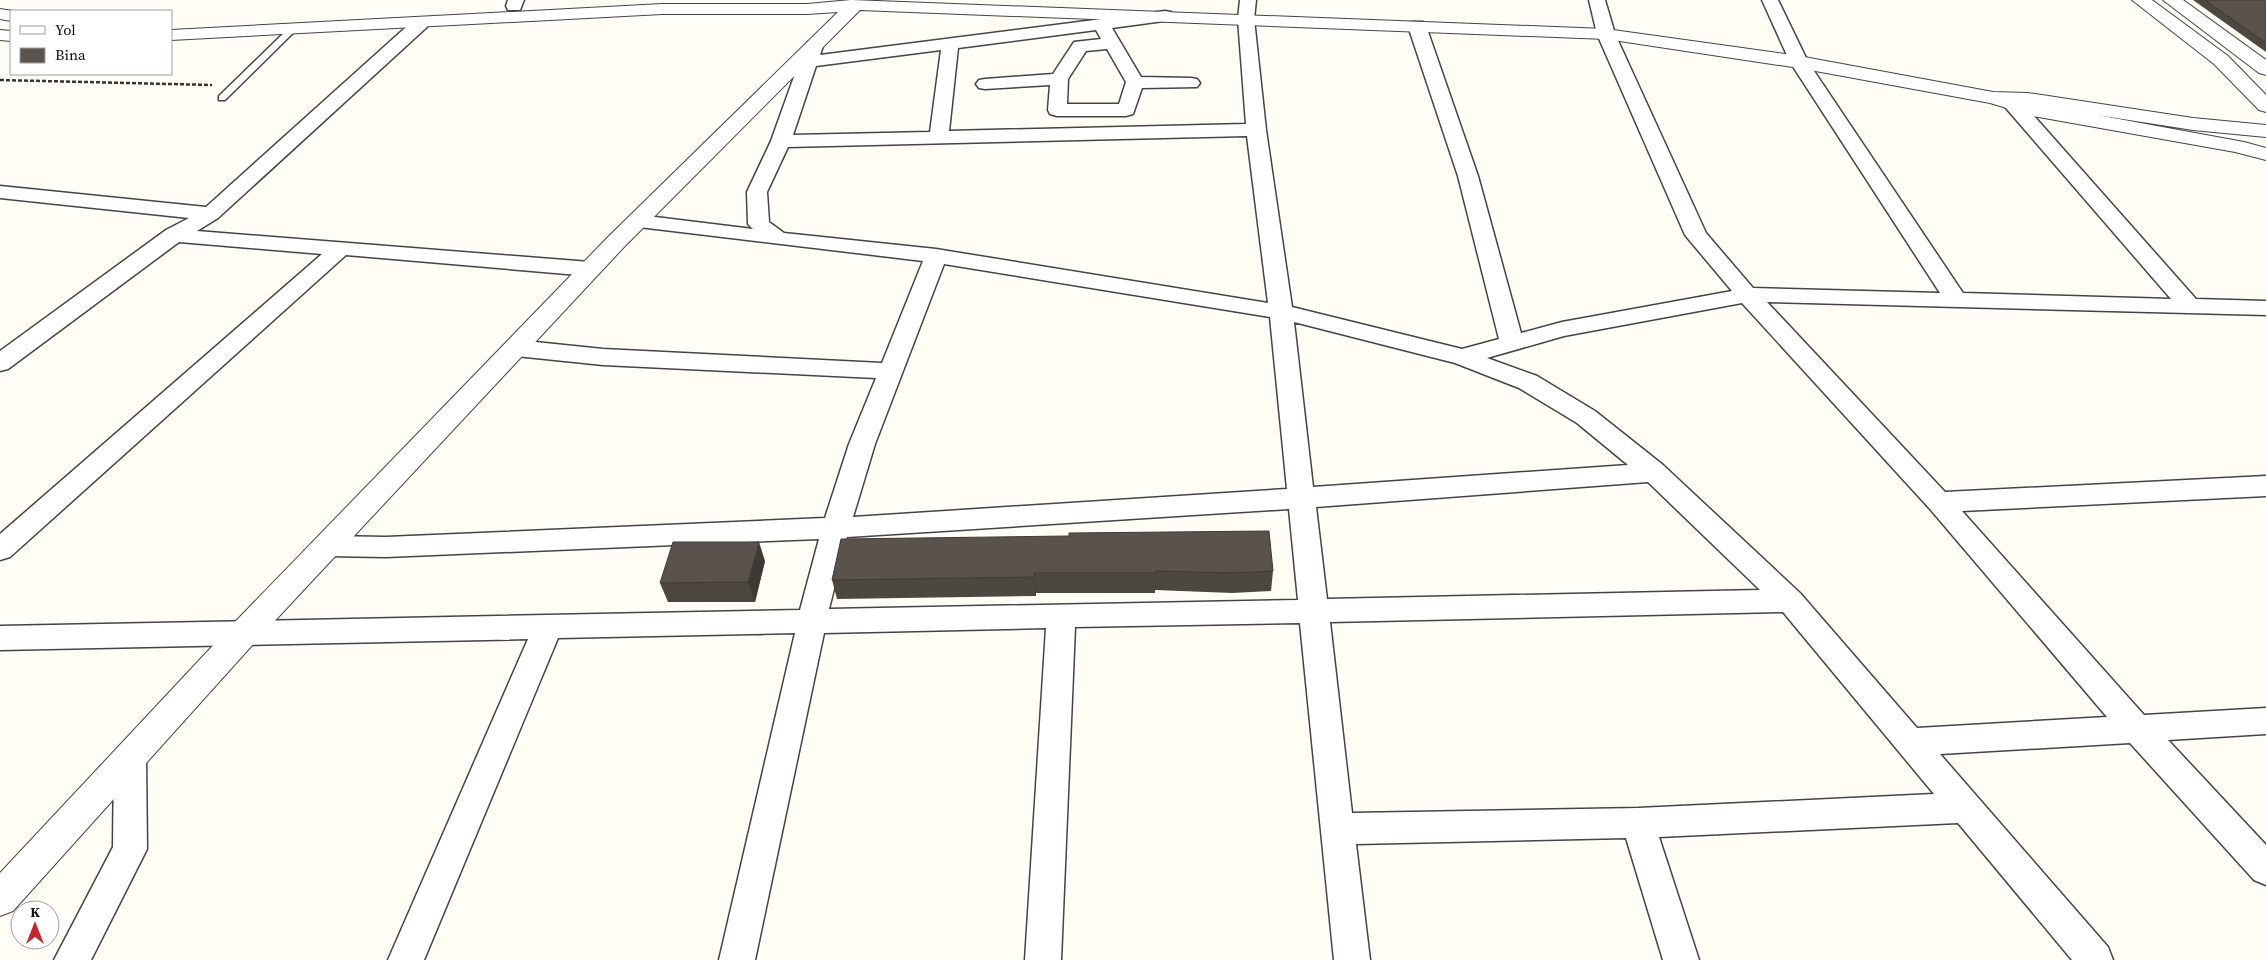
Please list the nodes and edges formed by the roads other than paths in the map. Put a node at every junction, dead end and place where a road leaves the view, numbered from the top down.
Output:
1 (612, 0) edge
2 (1597, 0) edge
3 (1770, 0) edge
4 (2141, 0) edge
5 (2172, 0) edge
6 (854, 2) edge
7 (515, 3) edge
8 (1247, 9) edge
9 (1165, 16) junction
10 (172, 22) edge
11 (421, 24) junction
12 (1101, 24) junction
13 (1417, 26) junction
14 (292, 30) junction
15 (1606, 34) junction
16 (172, 35) edge
17 (1112, 43) junction
18 (950, 44) junction
19 (812, 52) junction
20 (1799, 62) junction
21 (2266, 69) edge
22 (1059, 80) junction
23 (1135, 82) junction
24 (1191, 83) dead end
25 (985, 84) dead end
26 (222, 98) dead end
27 (2003, 100) junction
28 (2266, 106) edge
29 (1256, 130) junction
30 (2266, 131) edge
31 (939, 136) junction
32 (781, 141) junction
33 (2266, 154) edge
34 (9, 193) edge
35 (0, 206) edge
36 (211, 214) junction
37 (639, 221) junction
38 (174, 235) junction
39 (778, 239) junction
40 (340, 250) junction
41 (936, 256) junction
42 (590, 270) junction
43 (1747, 295) junction
44 (1956, 300) junction
45 (2190, 306) junction
46 (2266, 308) edge
47 (1281, 312) junction
48 (1512, 343) junction
49 (516, 348) junction
50 (1462, 357) junction
51 (0, 363) edge
52 (891, 371) junction
53 (1654, 472) junction
54 (2266, 486) edge
55 (1302, 498) junction
56 (1938, 502) junction
57 (836, 528) junction
58 (327, 546) junction
59 (0, 550) edge
60 (1790, 601) junction
61 (1314, 610) junction
62 (1061, 615) junction
63 (812, 620) junction
64 (548, 626) junction
65 (245, 632) junction
66 (0, 638) edge
67 (2266, 721) edge
68 (2137, 729) junction
69 (1912, 742) junction
70 (130, 757) junction
71 (1964, 808) junction
72 (1638, 823) junction
73 (1338, 829) junction
74 (2266, 868) edge
75 (0, 899) edge
76 (72, 960) edge
77 (406, 960) edge
78 (737, 960) edge
79 (1043, 960) edge
80 (1352, 960) edge
81 (1681, 960) edge
82 (2095, 960) edge

1 - 7 street
2 - 15 street
3 - 20 street
4 - 28 street
5 - 21 street
6 - 9 street
6 - 11 street
6 - 19 street
7 - 10 street
8 - 9 street
8 - 13 street
8 - 29 street
9 - 12 street
11 - 14 street
11 - 36 street
12 - 17 street
12 - 18 street
13 - 15 street
13 - 48 street
14 - 16 street
14 - 26 lane
15 - 20 street
15 - 43 street
17 - 22 street
17 - 23 street
18 - 19 street
18 - 31 street
19 - 32 street
19 - 37 street
20 - 27 street
20 - 44 street
22 - 23 street
22 - 25 street
23 - 24 street
27 - 30 street
27 - 33 street
27 - 45 street
29 - 31 street
29 - 47 street
31 - 32 street
32 - 39 street
34 - 35 street
34 - 36 street
36 - 38 street
37 - 39 street
37 - 42 street
38 - 40 street
38 - 51 street
39 - 41 street
40 - 42 street
40 - 59 street
41 - 47 street
41 - 52 street
42 - 49 street
43 - 44 street
43 - 48 street
43 - 56 street
44 - 45 street
45 - 46 street
47 - 50 street
47 - 55 street
48 - 50 street
49 - 52 street
49 - 58 street
50 - 53 street
52 - 57 street
53 - 55 street
53 - 60 street
54 - 56 street
55 - 57 street
55 - 61 street
56 - 68 street
57 - 58 street
57 - 63 street
58 - 65 street
60 - 61 street
60 - 69 street
61 - 62 street
61 - 73 street
62 - 63 street
62 - 79 street
63 - 64 street
63 - 78 street
64 - 65 street
64 - 77 street
65 - 66 street
65 - 70 street
67 - 68 street
68 - 69 street
68 - 74 street
69 - 71 street
70 - 75 street
70 - 76 street
71 - 72 street
71 - 82 street
72 - 73 street
72 - 81 street
73 - 80 street

